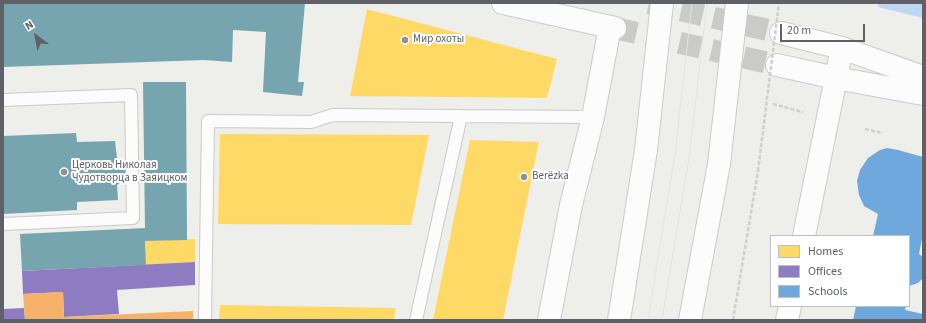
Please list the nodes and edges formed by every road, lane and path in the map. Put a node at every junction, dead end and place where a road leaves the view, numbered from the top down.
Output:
1 (503, 3) edge
2 (662, 3) edge
3 (737, 3) edge
4 (778, 3) edge
5 (781, 33) tunnel mouth
6 (842, 48) junction
7 (777, 65) tunnel mouth
8 (923, 77) edge
9 (836, 78) junction
10 (923, 94) edge
11 (3, 100) edge
12 (773, 104) dead end
13 (808, 113) dead end
14 (461, 116) junction
15 (593, 117) junction
16 (865, 129) dead end
17 (883, 133) dead end
18 (3, 224) edge
19 (804, 235) edge
20 (790, 307) edge
21 (205, 320) edge
22 (416, 320) edge
23 (549, 320) edge
24 (619, 320) edge
25 (690, 320) edge
26 (733, 320) edge
27 (787, 320) edge

1 - 15 main road
2 - 24 main road, bridge
3 - 25 main road, bridge
4 - 26 path, bridge
5 - 6 main road
6 - 8 main road
6 - 9 main road
7 - 9 main road
9 - 10 main road
9 - 19 main road
11 - 18 lane
12 - 13 path
14 - 15 lane
14 - 21 lane
14 - 22 lane
15 - 23 main road
16 - 17 path
20 - 27 main road

